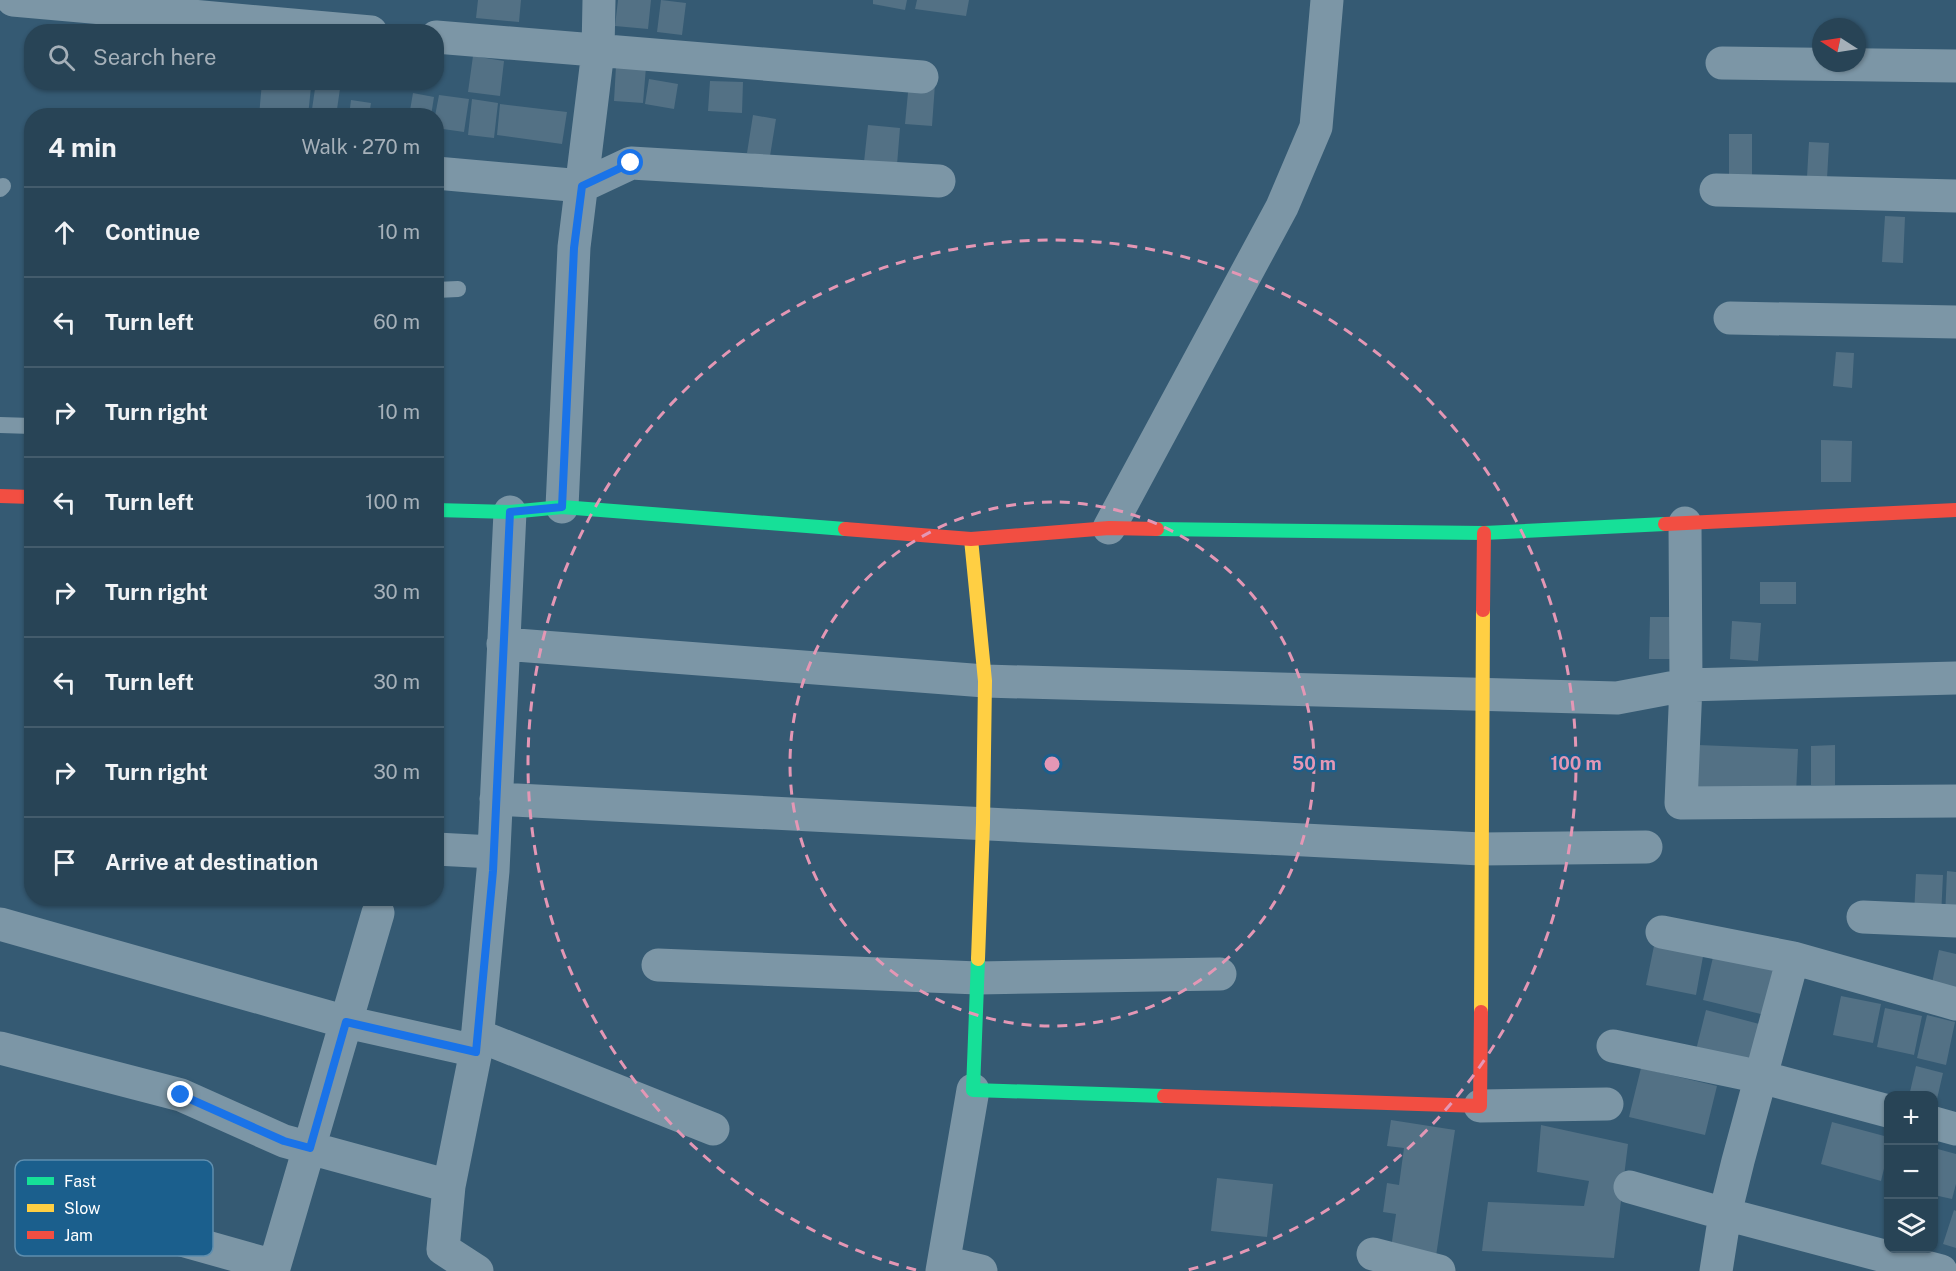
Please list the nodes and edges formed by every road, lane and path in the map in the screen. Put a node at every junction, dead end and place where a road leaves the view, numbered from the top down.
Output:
1 (13, 0) edge
2 (599, 0) edge
3 (1327, 0) edge
4 (282, 24) edge
5 (444, 38) edge
6 (598, 51) junction
7 (1722, 63) dead end
8 (1956, 66) edge
9 (922, 77) dead end
10 (444, 174) edge
11 (939, 181) dead end
12 (582, 186) junction
13 (1716, 190) dead end
14 (1956, 196) edge
15 (458, 289) dead end
16 (444, 290) edge
17 (1730, 318) dead end
18 (1956, 322) edge
19 (0, 425) edge
20 (24, 426) edge
21 (0, 496) edge
22 (24, 497) edge
23 (562, 507) junction
24 (444, 510) edge
25 (1956, 510) edge
26 (510, 512) junction
27 (1685, 524) junction
28 (1109, 528) junction
29 (1484, 533) junction
30 (971, 539) junction
31 (504, 644) junction
32 (1956, 678) edge
33 (985, 681) junction
34 (1686, 685) junction
35 (1482, 694) junction
36 (496, 799) junction
37 (1956, 801) edge
38 (983, 823) junction
39 (1646, 847) dead end
40 (444, 849) edge
41 (1480, 849) junction
42 (493, 852) junction
43 (378, 913) dead end
44 (1863, 917) dead end
45 (1956, 921) edge
46 (0, 924) edge
47 (1662, 932) dead end
48 (1793, 958) junction
49 (658, 965) dead end
50 (1220, 974) dead end
51 (978, 978) junction
52 (1956, 1005) edge
53 (346, 1022) junction
54 (476, 1043) junction
55 (1613, 1046) dead end
56 (0, 1048) edge
57 (1761, 1077) junction
58 (973, 1090) junction
59 (1607, 1104) dead end
60 (1480, 1106) junction
61 (1884, 1110) edge
62 (1938, 1124) edge
63 (713, 1129) dead end
64 (1956, 1129) edge
65 (310, 1148) junction
66 (449, 1186) junction
67 (1630, 1186) dead end
68 (1725, 1214) junction
69 (213, 1251) edge
70 (1373, 1254) dead end
71 (943, 1267) edge
72 (273, 1269) edge
73 (477, 1271) edge
74 (981, 1271) edge
75 (1439, 1271) edge
76 (1716, 1271) edge
77 (1941, 1271) edge

1 - 4 street
2 - 6 street
3 - 28 street
5 - 6 street
6 - 9 street
6 - 12 street
7 - 8 street
10 - 12 street
11 - 12 street
12 - 23 street
13 - 14 street
15 - 16 lane
17 - 18 street
19 - 20 lane
21 - 22 street
23 - 26 street
23 - 30 street
24 - 26 street
25 - 27 street
26 - 31 street
27 - 29 street
27 - 34 street
28 - 29 street
28 - 30 street
29 - 35 street
30 - 33 street
31 - 33 street
31 - 36 street
32 - 34 street
33 - 35 street
33 - 38 street
34 - 35 street
34 - 37 street
35 - 41 street
36 - 38 street
36 - 42 street
38 - 41 street
38 - 51 street
39 - 41 street
40 - 42 street
41 - 60 street
42 - 54 street
43 - 53 street
44 - 45 street
46 - 53 street
47 - 48 street
48 - 52 street
48 - 57 street
49 - 51 street
50 - 51 street
51 - 58 street
53 - 54 street
53 - 65 street
54 - 63 street
54 - 66 street
55 - 57 street
56 - 65 street
57 - 61 street
57 - 68 street
58 - 60 street
58 - 71 street
59 - 60 street
62 - 64 street
65 - 66 street
65 - 72 street
66 - 73 street
67 - 68 street
68 - 76 street
68 - 77 street
69 - 72 street
70 - 75 street
71 - 74 street

